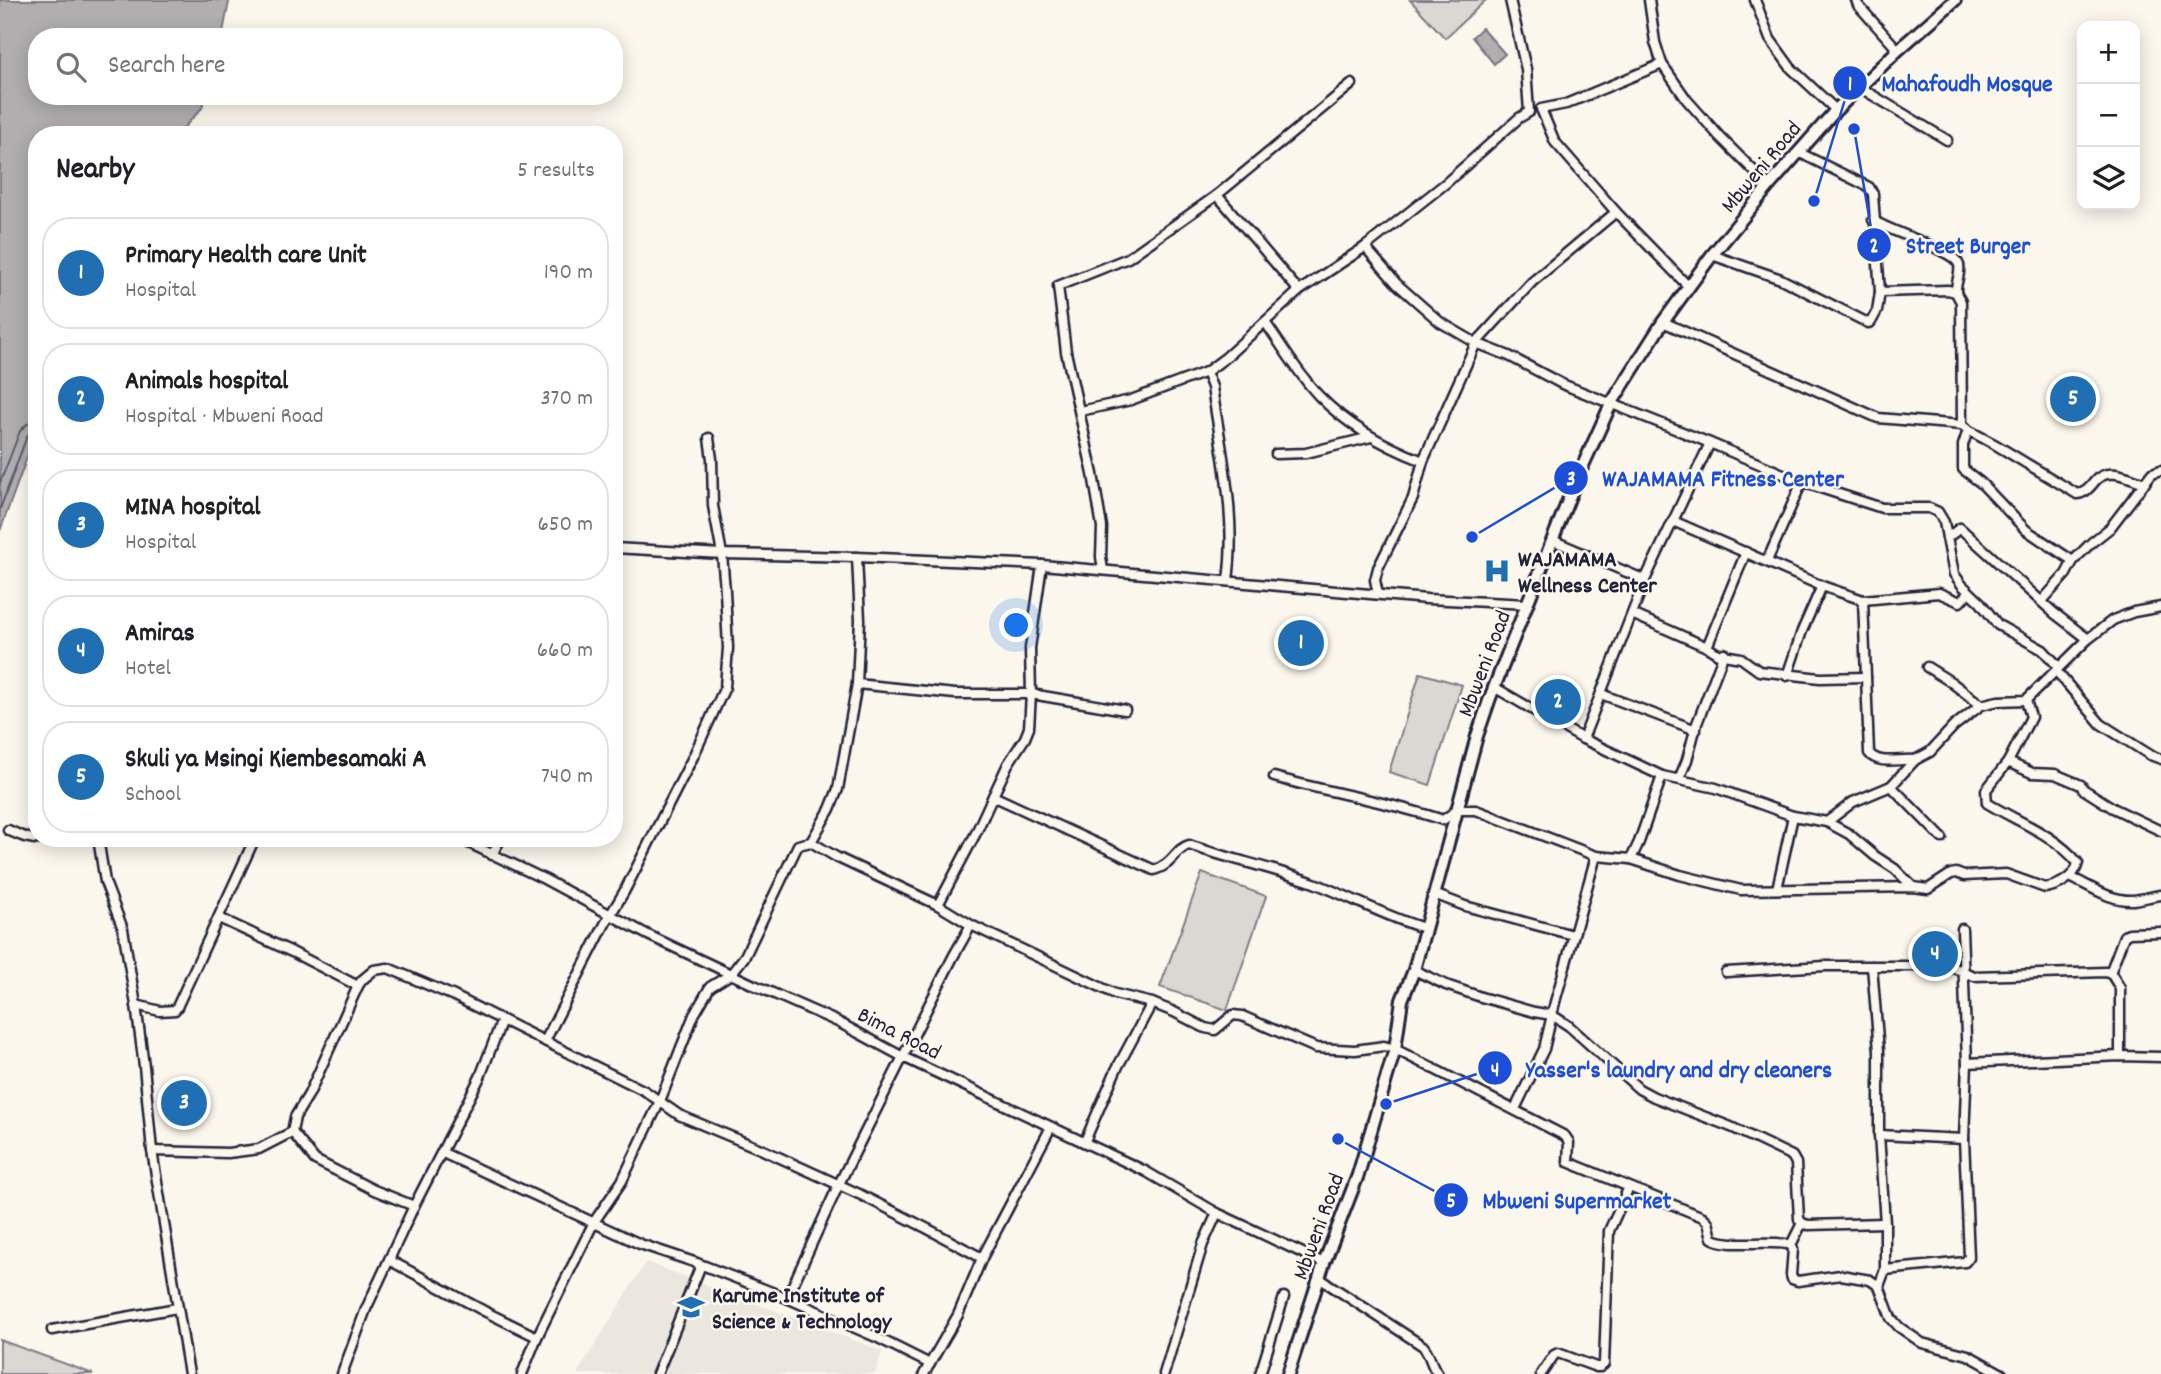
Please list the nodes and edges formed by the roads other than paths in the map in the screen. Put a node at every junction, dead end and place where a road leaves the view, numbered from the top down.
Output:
1 (1510, 0) edge
2 (1649, 0) edge
3 (1755, 0) edge
4 (1856, 0) edge
5 (1955, 0) edge
6 (1898, 50) junction
7 (1662, 64) junction
8 (1352, 84) dead end
9 (1859, 88) junction
10 (1541, 109) junction
11 (1836, 110) junction
12 (1529, 112) junction
13 (1947, 139) dead end
14 (1798, 152) junction
15 (1769, 186) junction
16 (1217, 195) junction
17 (1616, 212) junction
18 (1874, 220) junction
19 (1365, 247) junction
20 (1713, 255) junction
21 (1688, 286) junction
22 (1299, 291) junction
23 (1880, 292) junction
24 (1956, 292) junction
25 (1265, 322) junction
26 (1663, 322) junction
27 (1476, 343) junction
28 (1206, 372) junction
29 (1611, 404) junction
30 (1080, 411) junction
31 (1965, 427) junction
32 (1371, 437) junction
33 (709, 438) dead end
34 (1710, 443) junction
35 (1276, 454) dead end
36 (1423, 461) junction
37 (2161, 470) edge
38 (1802, 482) junction
39 (2145, 483) junction
40 (1673, 521) junction
41 (1947, 538) junction
42 (1552, 540) junction
43 (623, 548) edge
44 (1746, 552) junction
45 (722, 554) junction
46 (857, 557) junction
47 (1767, 561) junction
48 (2073, 561) junction
49 (1042, 565) junction
50 (1103, 570) junction
51 (1228, 580) junction
52 (1646, 580) junction
53 (1822, 586) junction
54 (1969, 592) junction
55 (1378, 594) junction
56 (1863, 600) junction
57 (2043, 600) junction
58 (1528, 604) junction
59 (2161, 607) edge
60 (1632, 614) junction
61 (2088, 639) junction
62 (1707, 647) junction
63 (1724, 653) junction
64 (1927, 667) dead end
65 (2057, 672) junction
66 (1787, 676) junction
67 (1866, 677) junction
68 (857, 684) junction
69 (1494, 687) junction
70 (1031, 694) junction
71 (1601, 694) junction
72 (2026, 700) junction
73 (1981, 705) junction
74 (1125, 710) dead end
75 (1696, 730) junction
76 (1583, 739) junction
77 (2161, 760) edge
78 (1915, 761) junction
79 (2008, 762) junction
80 (1661, 776) junction
81 (1274, 777) dead end
82 (1679, 779) junction
83 (1891, 786) junction
84 (993, 796) junction
85 (1457, 810) junction
86 (1793, 817) junction
87 (1827, 822) junction
88 (8, 830) dead end
89 (2161, 831) edge
90 (28, 838) edge
91 (1942, 838) dead end
92 (811, 842) junction
93 (99, 847) edge
94 (251, 847) edge
95 (476, 847) edge
96 (496, 847) edge
97 (492, 855) junction
98 (1596, 856) junction
99 (1631, 859) junction
100 (2070, 877) junction
101 (1913, 887) junction
102 (1777, 889) junction
103 (1434, 894) junction
104 (2161, 895) edge
105 (938, 905) junction
106 (611, 915) junction
107 (219, 918) junction
108 (971, 925) junction
109 (1424, 928) junction
110 (1962, 929) dead end
111 (2161, 932) edge
112 (1573, 935) junction
113 (1872, 966) junction
114 (1414, 970) junction
115 (1726, 972) dead end
116 (1962, 972) junction
117 (2110, 973) junction
118 (731, 974) junction
119 (358, 986) junction
120 (1152, 1003) junction
121 (136, 1005) junction
122 (1552, 1015) junction
123 (502, 1020) junction
124 (545, 1041) junction
125 (1395, 1049) junction
126 (2120, 1056) junction
127 (904, 1057) junction
128 (2161, 1058) edge
129 (1967, 1063) junction
130 (660, 1101) junction
131 (1515, 1109) junction
132 (1051, 1127) junction
133 (292, 1132) junction
134 (1879, 1135) junction
135 (1964, 1139) junction
136 (1084, 1142) junction
137 (152, 1152) junction
138 (443, 1153) junction
139 (838, 1186) junction
140 (1629, 1187) junction
141 (414, 1206) junction
142 (1217, 1213) junction
143 (594, 1222) junction
144 (1802, 1223) junction
145 (1885, 1223) junction
146 (1791, 1245) junction
147 (982, 1258) junction
148 (389, 1260) junction
149 (1324, 1263) junction
150 (701, 1265) junction
151 (1885, 1270) junction
152 (1319, 1278) junction
153 (1879, 1286) junction
154 (1284, 1297) dead end
155 (787, 1298) junction
156 (177, 1308) junction
157 (52, 1330) dead end
158 (537, 1337) junction
159 (930, 1364) junction
160 (189, 1374) edge
161 (342, 1374) edge
162 (522, 1374) edge
163 (657, 1374) edge
164 (924, 1374) edge
165 (1164, 1374) edge
166 (1260, 1374) edge
167 (1288, 1374) edge
168 (1438, 1374) edge
169 (1541, 1374) edge
170 (2001, 1374) edge

1 - 12 street
2 - 7 street
3 - 11 street
4 - 6 street
5 - 6 street, Mbweni Road
6 - 9 street, Mbweni Road
7 - 10 street
7 - 15 street
8 - 16 street
9 - 11 street, Mbweni Road
9 - 13 street
10 - 12 street
10 - 17 street
11 - 14 street, Mbweni Road
12 - 19 street
14 - 15 street, Mbweni Road
14 - 18 street
15 - 20 street, Mbweni Road
16 - 22 street
16 - 30 street
17 - 21 street
17 - 27 street
18 - 23 street
18 - 24 street
19 - 22 street
19 - 27 street
20 - 21 street, Mbweni Road
20 - 23 street
21 - 26 street, Mbweni Road
22 - 25 street
23 - 24 street
24 - 31 street
25 - 28 street
25 - 32 street
26 - 29 street, Mbweni Road
26 - 31 street
27 - 29 street
27 - 36 street
28 - 30 street
28 - 51 street
29 - 34 street
29 - 42 street, Mbweni Road
30 - 50 street
31 - 39 street
31 - 48 street
32 - 35 street
32 - 36 street
33 - 45 street
34 - 38 street
34 - 40 street
36 - 55 street
37 - 39 street
38 - 41 street
38 - 47 street
39 - 48 street
40 - 44 street
40 - 52 street
41 - 54 street
41 - 57 street
42 - 52 street
42 - 58 street, Mbweni Road
43 - 45 street
44 - 47 street
44 - 62 street
45 - 46 street
45 - 106 street
46 - 49 street
46 - 68 street
47 - 53 street
48 - 57 street
49 - 50 street
49 - 70 street
50 - 51 street
51 - 55 street
52 - 60 street
53 - 56 street
53 - 66 street
54 - 56 street
54 - 65 street
55 - 58 street
56 - 67 street
57 - 61 street
58 - 69 street, Mbweni Road
59 - 61 street
60 - 62 street
60 - 71 street
61 - 65 street
62 - 63 street
63 - 66 street
63 - 75 street
64 - 73 street
65 - 72 street
65 - 77 street
66 - 67 street
67 - 78 street
68 - 70 street
68 - 92 street
69 - 76 street
69 - 85 street, Mbweni Road
70 - 74 street
70 - 84 street
71 - 75 street
71 - 76 street
72 - 73 street
72 - 79 street
73 - 78 street
75 - 82 street
76 - 80 street
78 - 83 street
79 - 89 street
79 - 100 street
80 - 82 street
80 - 99 street
81 - 85 street
82 - 86 street
83 - 87 street
83 - 91 street
84 - 105 street
84 - 109 street
85 - 98 street
85 - 103 street, Mbweni Road
86 - 87 street
86 - 102 street
87 - 101 street
88 - 90 street
92 - 105 street
92 - 118 street
93 - 121 street
94 - 107 street
95 - 97 street, Bima Road
96 - 97 street
97 - 106 street, Bima Road
98 - 99 street
98 - 112 street
99 - 102 street
100 - 101 street
100 - 104 street
101 - 102 street
103 - 109 street, Mbweni Road
103 - 112 street
105 - 108 street
106 - 118 street, Bima Road
106 - 124 street
107 - 119 street
107 - 121 street
108 - 120 street
108 - 127 street
109 - 114 street, Mbweni Road
110 - 116 street
111 - 117 street
112 - 122 street
113 - 115 street
113 - 116 street
113 - 134 street
114 - 122 street
114 - 125 street, Mbweni Road
116 - 117 street
116 - 129 street
117 - 126 street
118 - 127 street, Bima Road
118 - 130 street
119 - 123 street
119 - 133 street
120 - 125 street
120 - 136 street
121 - 137 street
122 - 131 street
122 - 144 street
123 - 124 street
123 - 138 street
124 - 130 street
125 - 131 street
125 - 149 street, Mbweni Road
126 - 128 street
126 - 129 street
127 - 132 street, Bima Road
127 - 139 street
129 - 135 street
130 - 139 street
130 - 143 street
131 - 140 street
132 - 136 street, Bima Road
132 - 147 street
133 - 137 street
133 - 141 street
134 - 135 street
134 - 145 street
135 - 151 street
136 - 142 street, Bima Road
137 - 156 street
138 - 141 street
138 - 143 street
139 - 147 street
139 - 155 street
140 - 146 street
140 - 169 street
141 - 148 street
142 - 149 street, Bima Road
142 - 165 street
143 - 150 street
143 - 158 street
144 - 145 street
144 - 146 street
145 - 151 street
146 - 153 street
147 - 159 street
148 - 158 street
148 - 161 street
149 - 152 street, Mbweni Road
150 - 155 street
150 - 163 street
151 - 153 street
152 - 167 street, Mbweni Road
152 - 168 street
153 - 170 street
154 - 166 street
155 - 159 street
156 - 157 street
156 - 160 street
158 - 162 street
159 - 164 street

